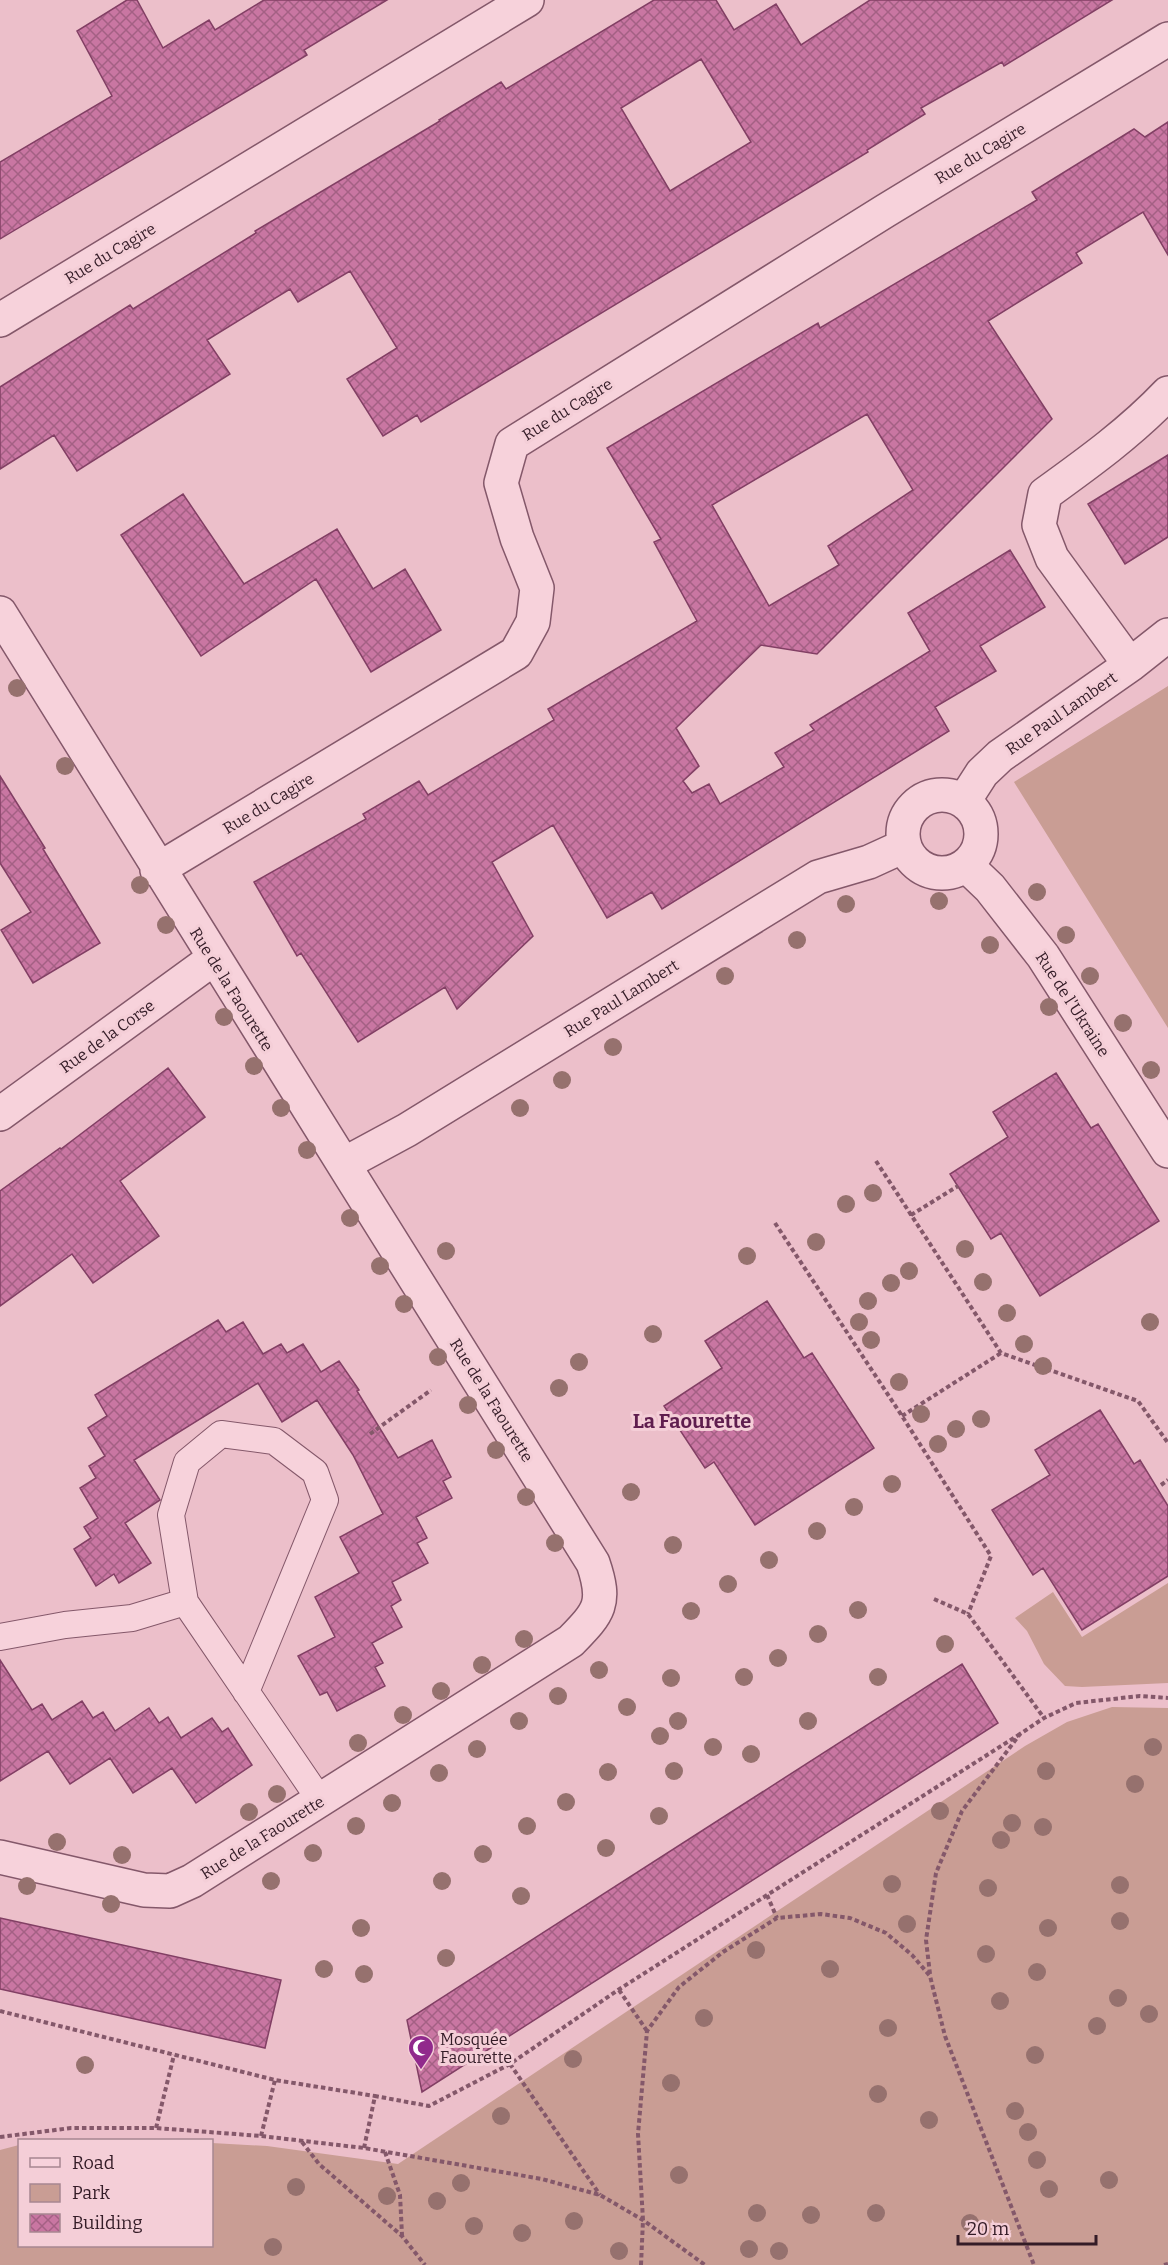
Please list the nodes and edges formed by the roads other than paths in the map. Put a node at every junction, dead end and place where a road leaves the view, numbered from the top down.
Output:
1 (527, 0) edge
2 (1168, 39) edge
3 (0, 320) edge
4 (1168, 393) edge
5 (0, 613) edge
6 (1168, 635) edge
7 (1130, 665) junction
8 (964, 801) junction
9 (904, 846) junction
10 (967, 866) junction
11 (157, 870) junction
12 (213, 959) junction
13 (0, 1114) edge
14 (1168, 1151) edge
15 (344, 1164) junction
16 (186, 1602) junction
17 (0, 1636) edge
18 (246, 1692) junction
19 (320, 1800) junction
20 (0, 1857) edge

1 - 3 street, Rue du Cagire
2 - 11 street, Rue du Cagire
4 - 7 street
5 - 11 street, Rue de la Faourette
6 - 7 street, Rue Paul Lambert
7 - 8 street, Rue Paul Lambert
8 - 9 street
8 - 10 street
9 - 10 street
9 - 15 street, Rue Paul Lambert
10 - 14 street, Rue de l'Ukraine
11 - 12 street, Rue de la Faourette
12 - 13 street, Rue de la Corse
12 - 15 street, Rue de la Faourette
15 - 19 street, Rue de la Faourette
16 - 17 lane
16 - 18 lane
16 - 18 lane
18 - 19 lane
19 - 20 street, Rue de la Faourette

